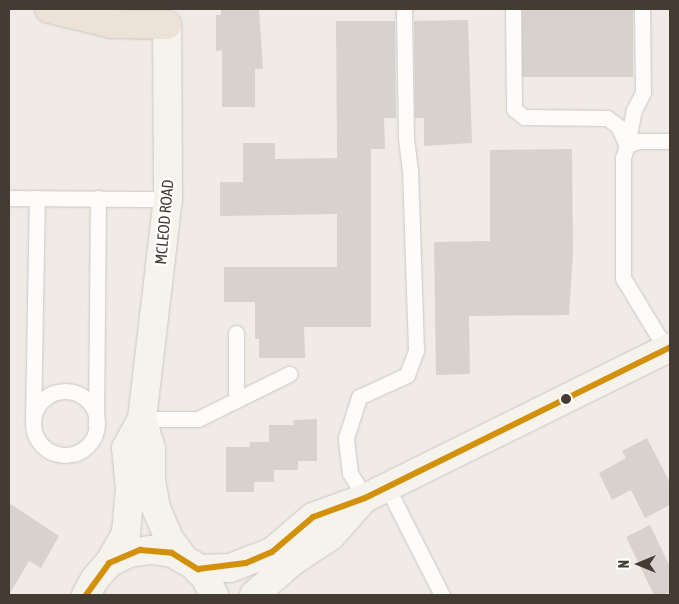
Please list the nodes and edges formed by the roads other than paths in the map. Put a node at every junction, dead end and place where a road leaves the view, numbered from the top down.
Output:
1 (49, 9) edge
2 (404, 9) edge
3 (512, 9) edge
4 (642, 9) edge
5 (167, 25) joint
6 (670, 141) edge
7 (627, 145) junction
8 (9, 198) edge
9 (36, 198) junction
10 (98, 198) junction
11 (168, 199) junction
12 (236, 334) dead end
13 (668, 348) edge
14 (289, 374) dead end
15 (236, 400) junction
16 (142, 419) junction
17 (33, 421) junction
18 (96, 425) junction
19 (376, 492) junction
20 (109, 563) junction
21 (191, 564) junction
22 (86, 595) edge
23 (214, 595) edge
24 (254, 595) edge
25 (442, 595) edge

1 - 5 highway
2 - 19 lane
3 - 7 lane
4 - 7 lane
5 - 11 main road, MCLEOD ROAD
6 - 7 lane
7 - 13 lane
8 - 9 lane
9 - 10 lane
9 - 17 lane
10 - 11 lane
10 - 18 lane
11 - 16 main road, MCLEOD ROAD
12 - 15 lane
13 - 19 main road
14 - 15 lane
15 - 16 lane
16 - 20 main road, MCLEOD ROAD
16 - 21 main road, MCLEOD ROAD
17 - 18 lane
17 - 18 lane
19 - 21 main road
19 - 24 main road
19 - 25 lane
20 - 21 main road
20 - 22 main road, MCLEOD ROAD
21 - 23 main road, MCLEOD ROAD

